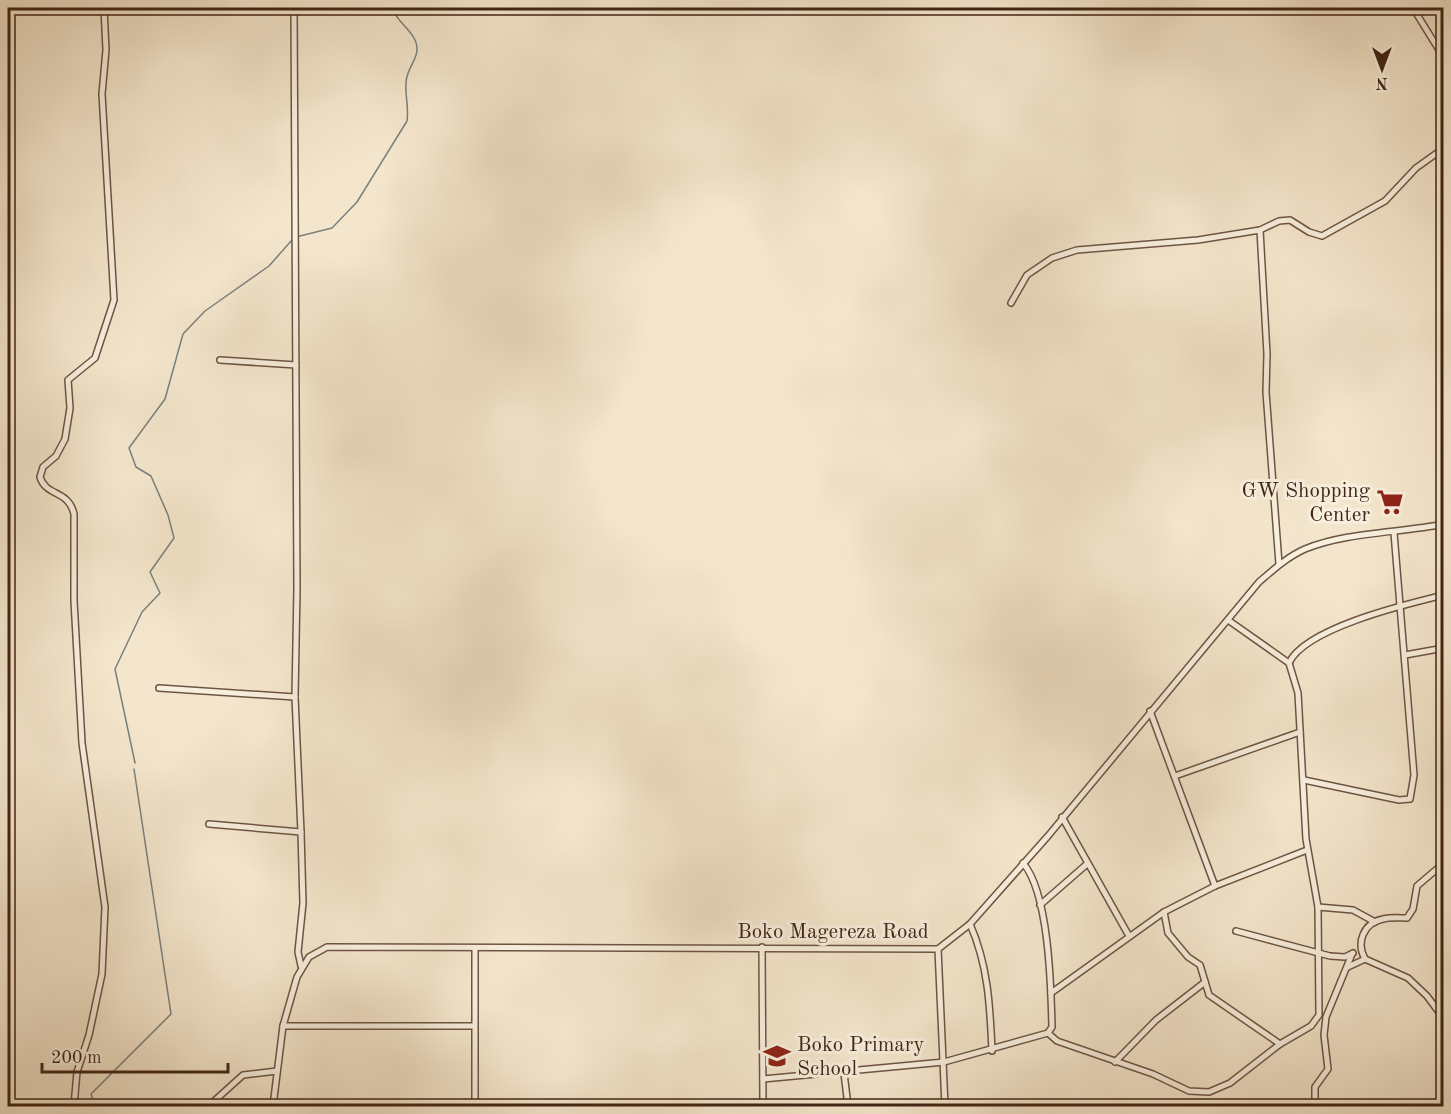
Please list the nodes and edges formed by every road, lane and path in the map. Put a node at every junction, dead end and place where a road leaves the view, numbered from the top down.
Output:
1 (104, 8) edge
2 (294, 8) edge
3 (1413, 8) edge
4 (1443, 58) edge
5 (1443, 148) edge
6 (1260, 230) junction
7 (1011, 303) dead end
8 (220, 360) dead end
9 (296, 365) junction
10 (1443, 524) edge
11 (1394, 533) junction
12 (1280, 564) junction
13 (1443, 595) edge
14 (1400, 606) junction
15 (1228, 620) junction
16 (1443, 648) edge
17 (1293, 654) junction
18 (1405, 655) junction
19 (1282, 658) junction
20 (1289, 663) junction
21 (159, 688) dead end
22 (295, 696) junction
23 (1150, 711) junction
24 (1300, 732) junction
25 (1175, 776) junction
26 (1304, 780) junction
27 (1062, 818) junction
28 (209, 824) dead end
29 (301, 831) junction
30 (1307, 850) junction
31 (1023, 863) junction
32 (1443, 863) edge
33 (1087, 864) junction
34 (1215, 886) junction
35 (1040, 905) junction
36 (1318, 907) junction
37 (1164, 912) junction
38 (1375, 922) junction
39 (970, 924) junction
40 (1236, 931) dead end
41 (1129, 936) junction
42 (762, 947) junction
43 (1359, 947) junction
44 (475, 948) junction
45 (938, 949) junction
46 (1320, 953) junction
47 (1352, 954) junction
48 (1365, 959) junction
49 (301, 966) junction
50 (1348, 967) junction
51 (1205, 982) junction
52 (1051, 993) junction
53 (1443, 1019) edge
54 (283, 1026) junction
55 (474, 1026) junction
56 (1048, 1033) junction
57 (1280, 1044) junction
58 (992, 1051) junction
59 (944, 1062) junction
60 (1115, 1062) junction
61 (277, 1071) junction
62 (844, 1073) junction
63 (763, 1079) junction
64 (74, 1107) edge
65 (203, 1107) edge
66 (273, 1107) edge
67 (475, 1107) edge
68 (763, 1107) edge
69 (848, 1107) edge
70 (945, 1107) edge
71 (1315, 1107) edge

1 - 64 street
2 - 9 street
3 - 4 street
5 - 6 street
6 - 7 street
6 - 12 street
8 - 9 street
9 - 22 street
10 - 11 street, Boko Magereza Road
11 - 12 street, Boko Magereza Road
11 - 14 street
12 - 15 street, Boko Magereza Road
13 - 14 street
14 - 17 street
14 - 18 street
15 - 19 street
15 - 23 street, Boko Magereza Road
16 - 18 street
17 - 19 street
17 - 20 street
18 - 26 street
19 - 20 street
20 - 24 street
21 - 22 street
22 - 29 street
23 - 25 street
23 - 27 street, Boko Magereza Road
24 - 25 street
24 - 26 street
25 - 34 street
26 - 30 street
27 - 31 street, Boko Magereza Road
27 - 33 street
28 - 29 street
29 - 49 street
30 - 34 street
30 - 36 street
31 - 35 street
31 - 39 street, Boko Magereza Road
32 - 38 street
33 - 35 street
33 - 41 street
34 - 37 street
35 - 52 street
36 - 38 street
36 - 46 street
37 - 41 street
37 - 51 street
38 - 43 street
39 - 45 street, Boko Magereza Road
39 - 58 street
40 - 46 street
41 - 52 street
42 - 44 street, Boko Magereza Road
42 - 45 street, Boko Magereza Road
42 - 63 street
43 - 47 street
43 - 48 street
44 - 49 street, Boko Magereza Road
44 - 55 street
45 - 59 street
46 - 47 street
46 - 57 street
47 - 50 street
48 - 50 street
48 - 53 street
49 - 54 street
50 - 71 street
51 - 57 street
51 - 60 street
52 - 56 street
54 - 55 street
54 - 61 street
55 - 67 street
56 - 58 street
56 - 60 street
57 - 60 street
58 - 59 street
59 - 62 street
59 - 70 street
61 - 65 street
61 - 66 street
62 - 63 street
62 - 69 street
63 - 68 street

